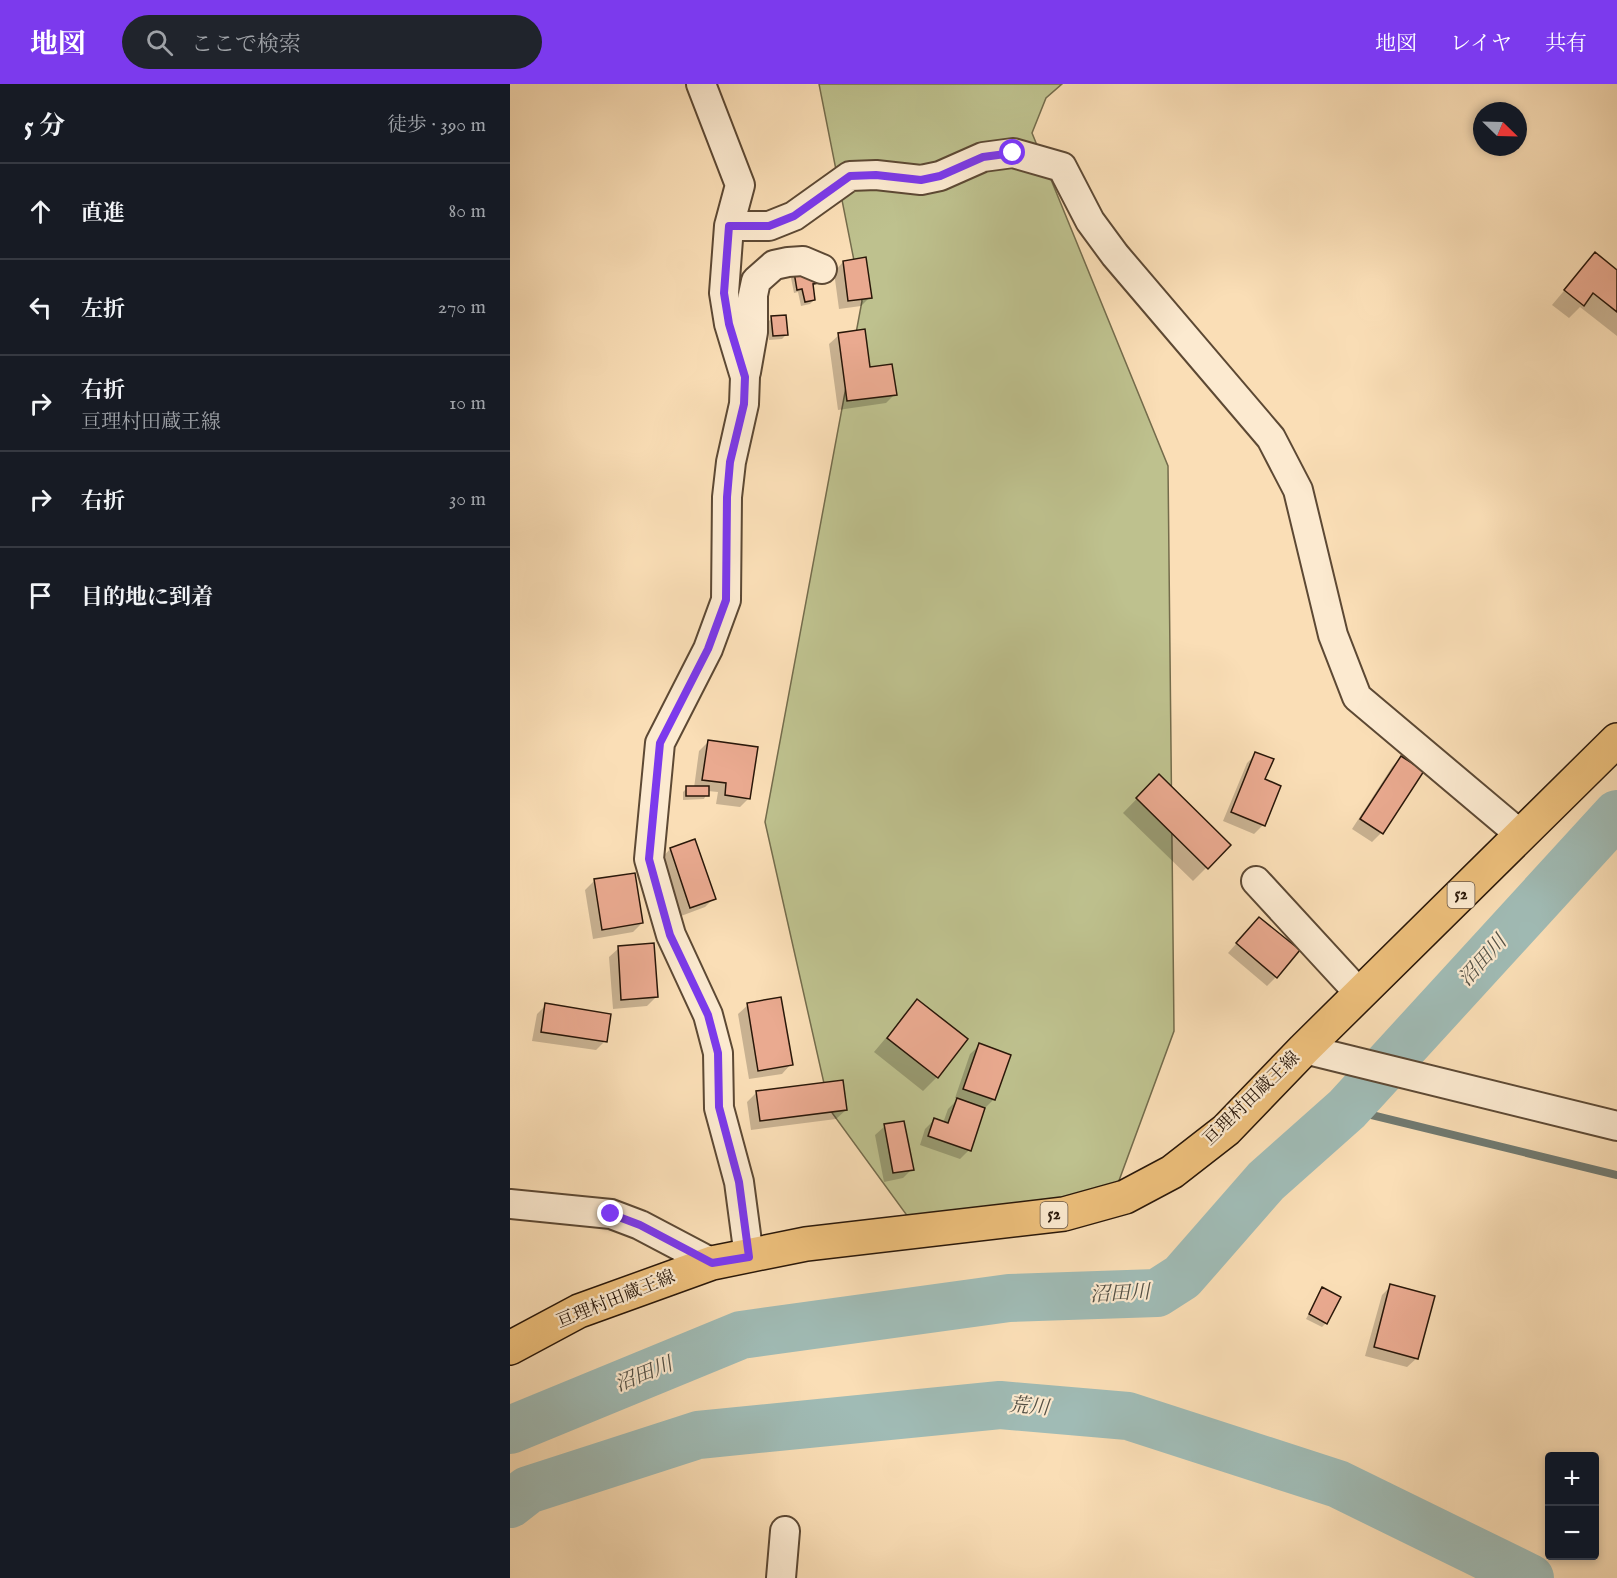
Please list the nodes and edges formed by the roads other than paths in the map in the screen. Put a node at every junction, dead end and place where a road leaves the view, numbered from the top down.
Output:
1 (701, 84) edge
2 (729, 226) junction
3 (822, 269) dead end
4 (745, 377) junction
5 (1617, 740) edge
6 (1522, 836) junction
7 (1256, 881) dead end
8 (1360, 994) junction
9 (1304, 1049) junction
10 (1617, 1126) edge
11 (510, 1204) edge
12 (749, 1257) junction
13 (712, 1263) junction
14 (510, 1348) edge
15 (785, 1531) dead end
16 (781, 1578) edge

1 - 2 street
2 - 4 street
2 - 6 street
3 - 4 street
4 - 12 street
5 - 6 main road, 亘理村田蔵王線 / 52
6 - 8 main road, 亘理村田蔵王線 / 52
7 - 8 street
8 - 9 main road, 亘理村田蔵王線 / 52
9 - 10 street
9 - 12 main road, 亘理村田蔵王線 / 52
11 - 13 street
12 - 13 main road, 亘理村田蔵王線 / 52
13 - 14 main road, 亘理村田蔵王線 / 52
15 - 16 street

